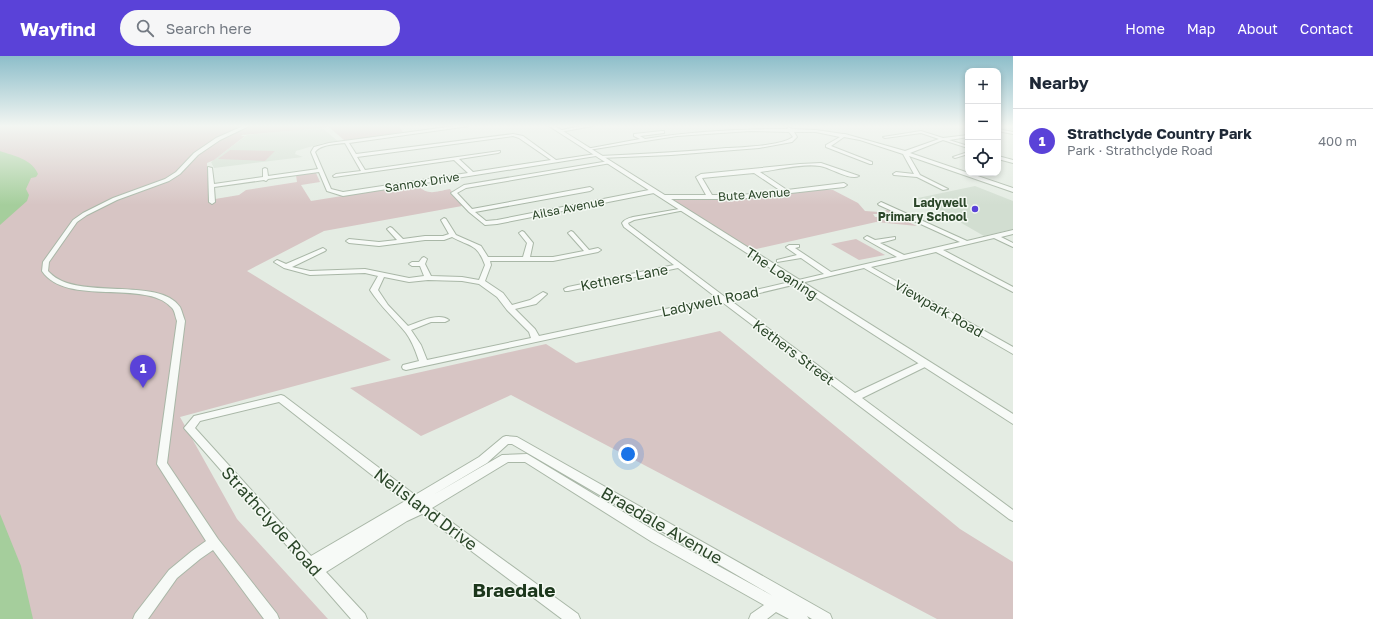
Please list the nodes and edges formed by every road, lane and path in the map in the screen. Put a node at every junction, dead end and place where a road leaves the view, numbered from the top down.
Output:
1 (199, 152) edge
2 (313, 152) edge
3 (352, 152) edge
4 (383, 152) edge
5 (496, 152) edge
6 (544, 152) edge
7 (593, 152) edge
8 (693, 152) edge
9 (843, 152) edge
10 (905, 153) joint
11 (965, 154) edge
12 (354, 156) junction
13 (598, 156) junction
14 (955, 157) dead end
15 (455, 158) junction
16 (1001, 158) edge
17 (556, 161) junction
18 (609, 162) junction
19 (1013, 162) edge
20 (870, 163) dead end
21 (208, 169) dead end
22 (265, 169) dead end
23 (320, 170) junction
24 (754, 171) junction
25 (364, 172) junction
26 (472, 174) junction
27 (896, 174) dead end
28 (336, 176) dead end
29 (856, 176) dead end
30 (918, 176) junction
31 (266, 179) junction
32 (1013, 184) edge
33 (844, 185) dead end
34 (211, 186) junction
35 (1004, 186) junction
36 (590, 189) dead end
37 (945, 189) dead end
38 (1013, 190) edge
39 (654, 191) junction
40 (788, 193) junction
41 (664, 197) junction
42 (710, 197) junction
43 (212, 202) dead end
44 (881, 204) dead end
45 (683, 209) junction
46 (471, 211) junction
47 (444, 220) dead end
48 (404, 232) dead end
49 (1013, 232) edge
50 (522, 233) dead end
51 (453, 235) junction
52 (583, 235) dead end
53 (995, 236) junction
54 (866, 238) dead end
55 (893, 238) dead end
56 (349, 241) dead end
57 (401, 241) junction
58 (529, 241) junction
59 (874, 242) junction
60 (521, 243) dead end
61 (966, 243) junction
62 (1013, 245) edge
63 (797, 246) dead end
64 (936, 249) junction
65 (323, 250) dead end
66 (598, 250) dead end
67 (588, 252) junction
68 (802, 256) junction
69 (902, 257) junction
70 (486, 259) junction
71 (526, 259) junction
72 (779, 261) dead end
73 (278, 262) dead end
74 (412, 264) dead end
75 (286, 266) junction
76 (680, 266) junction
77 (865, 266) junction
78 (382, 274) junction
79 (829, 274) junction
80 (428, 278) junction
81 (481, 282) junction
82 (796, 282) junction
83 (568, 289) dead end
84 (1013, 290) edge
85 (543, 294) dead end
86 (724, 299) junction
87 (510, 308) junction
88 (445, 320) dead end
89 (406, 328) junction
90 (536, 339) junction
91 (1013, 351) edge
92 (424, 363) junction
93 (924, 364) junction
94 (406, 367) dead end
95 (855, 397) junction
96 (281, 398) joint
97 (1013, 420) edge
98 (498, 447) junction
99 (511, 457) junction
100 (413, 500) junction
101 (423, 508) junction
102 (1013, 516) edge
103 (214, 543) junction
104 (313, 567) junction
105 (788, 597) junction
106 (775, 604) junction
107 (140, 619) edge
108 (272, 619) edge
109 (360, 619) edge
110 (573, 619) edge
111 (756, 619) edge
112 (802, 619) edge
113 (825, 619) edge

1 - 103 street
2 - 23 street
3 - 12 street
4 - 12 street
5 - 15 street
6 - 17 street
7 - 13 street, The Loaning
8 - 13 street, Sannox Drive
9 - 20 street
10 - 30 street
10 - 35 street
11 - 14 street
12 - 25 street
13 - 17 street, Sannox Drive
13 - 18 street, The Loaning
15 - 25 street
15 - 26 street
16 - 19 street
17 - 26 street, Sannox Drive
18 - 39 street, The Loaning
18 - 46 street
21 - 34 street
22 - 31 street
23 - 26 street, Sannox Drive
23 - 31 street
24 - 29 street
24 - 40 street
24 - 42 street
25 - 28 street
27 - 30 street
30 - 37 street
31 - 34 street
32 - 35 street
33 - 40 street, Bute Avenue
34 - 43 street
35 - 38 street
36 - 46 street
39 - 41 street, The Loaning
39 - 46 street, Ailsa Avenue
40 - 42 street, Bute Avenue
41 - 42 street, Bute Avenue
41 - 45 street, The Loaning
44 - 61 street
45 - 76 street, Kethers Street
45 - 82 street, The Loaning
47 - 51 street
48 - 57 street
49 - 53 street, Ladywell Road
50 - 58 street
51 - 57 street
51 - 70 street
52 - 67 street
53 - 61 street, Ladywell Road
53 - 62 street
54 - 59 street
55 - 59 street
56 - 57 street
58 - 60 street
58 - 71 street
59 - 69 street
61 - 64 street, Ladywell Road
63 - 68 street
64 - 69 street, Ladywell Road
64 - 84 street
65 - 75 street
66 - 67 street
67 - 71 street
68 - 72 street
68 - 79 street
69 - 77 street, Ladywell Road
70 - 71 street
70 - 81 street
73 - 75 street
74 - 80 street
75 - 78 street
76 - 83 street, Kethers Lane
76 - 86 street, Kethers Street
77 - 79 street, Ladywell Road
77 - 91 street, Viewpark Road
78 - 80 street
78 - 89 street
79 - 82 street, Ladywell Road
80 - 81 street
81 - 87 street
82 - 86 street, Ladywell Road
82 - 93 street, The Loaning
85 - 87 street
86 - 90 street, Ladywell Road
86 - 95 street, Kethers Street
87 - 90 street
88 - 89 street
89 - 92 street
90 - 92 street, Ladywell Road
92 - 94 street, Ladywell Road
93 - 95 street
93 - 97 street, The Loaning
95 - 102 street, Kethers Street
96 - 100 street, Neilsland Drive
96 - 104 street, Strathclyde Road
98 - 99 street
98 - 100 street
98 - 105 street, Braedale Avenue
99 - 101 street
99 - 106 street, Braedale Avenue
100 - 101 street, Neilsland Drive
100 - 104 street
101 - 104 street
101 - 110 street, Neilsland Drive
103 - 107 street
103 - 108 street
104 - 109 street, Strathclyde Road
105 - 106 street
105 - 113 street, Braedale Avenue
106 - 111 street
106 - 112 street, Braedale Avenue

